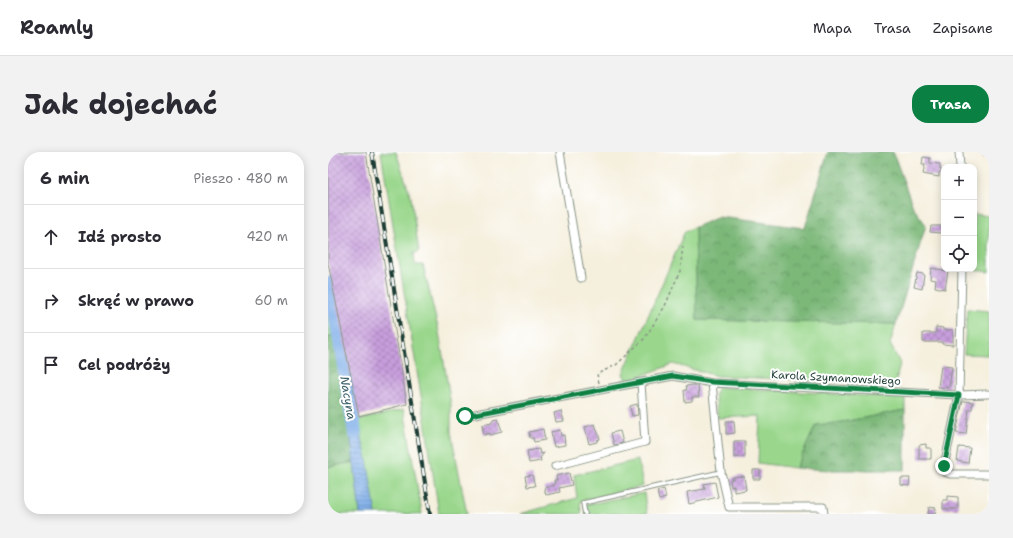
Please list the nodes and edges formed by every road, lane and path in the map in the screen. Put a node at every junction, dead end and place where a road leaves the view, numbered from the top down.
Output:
1 (560, 152) edge
2 (959, 152) edge
3 (986, 152) edge
4 (989, 153) edge
5 (960, 164) edge
6 (683, 246) dead end
7 (962, 272) edge
8 (581, 278) dead end
9 (712, 382) junction
10 (641, 383) junction
11 (601, 390) junction
12 (988, 394) edge
13 (959, 395) junction
14 (465, 416) dead end
15 (554, 466) dead end
16 (720, 472) junction
17 (989, 474) edge
18 (585, 514) edge
19 (824, 514) edge

1 - 8 street
2 - 5 street
3 - 4 street
6 - 11 path
7 - 13 street
9 - 10 street, Karola Szymanowskiego
9 - 13 street, Karola Szymanowskiego
9 - 16 street
10 - 11 street, Karola Szymanowskiego
10 - 15 street
11 - 14 street, Karola Szymanowskiego
12 - 13 street, Karola Szymanowskiego
13 - 17 street
16 - 18 lane
16 - 19 street

